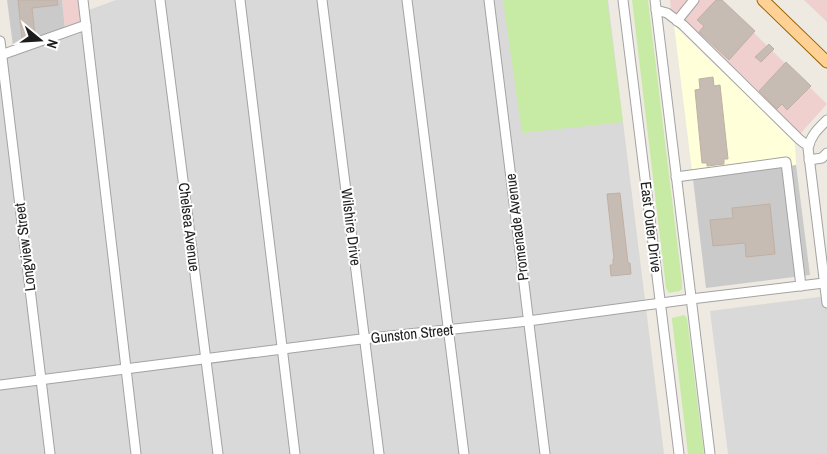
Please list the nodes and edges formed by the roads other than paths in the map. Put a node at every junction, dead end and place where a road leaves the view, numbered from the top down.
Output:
1 (84, 0) edge
2 (160, 0) edge
3 (240, 0) edge
4 (322, 0) edge
5 (407, 0) edge
6 (489, 0) edge
7 (623, 0) edge
8 (655, 0) edge
9 (694, 0) edge
10 (763, 0) edge
11 (656, 10) junction
12 (677, 21) junction
13 (86, 26) junction
14 (0, 41) edge
15 (2, 55) junction
16 (827, 62) edge
17 (827, 120) edge
18 (809, 145) junction
19 (827, 154) edge
20 (809, 160) junction
21 (676, 177) junction
22 (824, 283) junction
23 (801, 286) junction
24 (691, 299) junction
25 (660, 303) junction
26 (827, 303) edge
27 (528, 321) junction
28 (449, 330) junction
29 (365, 339) junction
30 (282, 350) junction
31 (206, 359) junction
32 (125, 369) junction
33 (41, 379) junction
34 (0, 385) edge
35 (50, 454) edge
36 (136, 454) edge
37 (218, 454) edge
38 (295, 454) edge
39 (379, 454) edge
40 (464, 454) edge
41 (545, 454) edge
42 (679, 454) edge
43 (710, 454) edge

1 - 13 street
2 - 31 street, Chelsea Avenue
3 - 30 street
4 - 29 street, Wilshire Drive
5 - 28 street
6 - 27 street, Promenade Avenue
7 - 25 street, East Outer Drive
8 - 11 street, East Outer Drive
9 - 12 street
10 - 16 main road
11 - 12 street
11 - 21 street, East Outer Drive
12 - 18 street
13 - 15 street
13 - 32 street
14 - 15 street, Longview Street
15 - 33 street, Longview Street
17 - 18 street
18 - 20 street
19 - 20 street
20 - 22 street
21 - 23 street
21 - 24 street, East Outer Drive
22 - 23 street, Gunston Street
22 - 26 street
23 - 24 street, Gunston Street
24 - 25 street, Gunston Street
24 - 43 street, East Outer Drive
25 - 27 street, Gunston Street
25 - 42 street, East Outer Drive
27 - 28 street, Gunston Street
27 - 41 street, Promenade Avenue
28 - 29 street, Gunston Street
28 - 40 street
29 - 30 street, Gunston Street
29 - 39 street, Wilshire Drive
30 - 31 street, Gunston Street
30 - 38 street
31 - 32 street, Gunston Street
31 - 37 street, Chelsea Avenue
32 - 33 street, Gunston Street
32 - 36 street
33 - 34 street, Gunston Street
33 - 35 street, Longview Street

